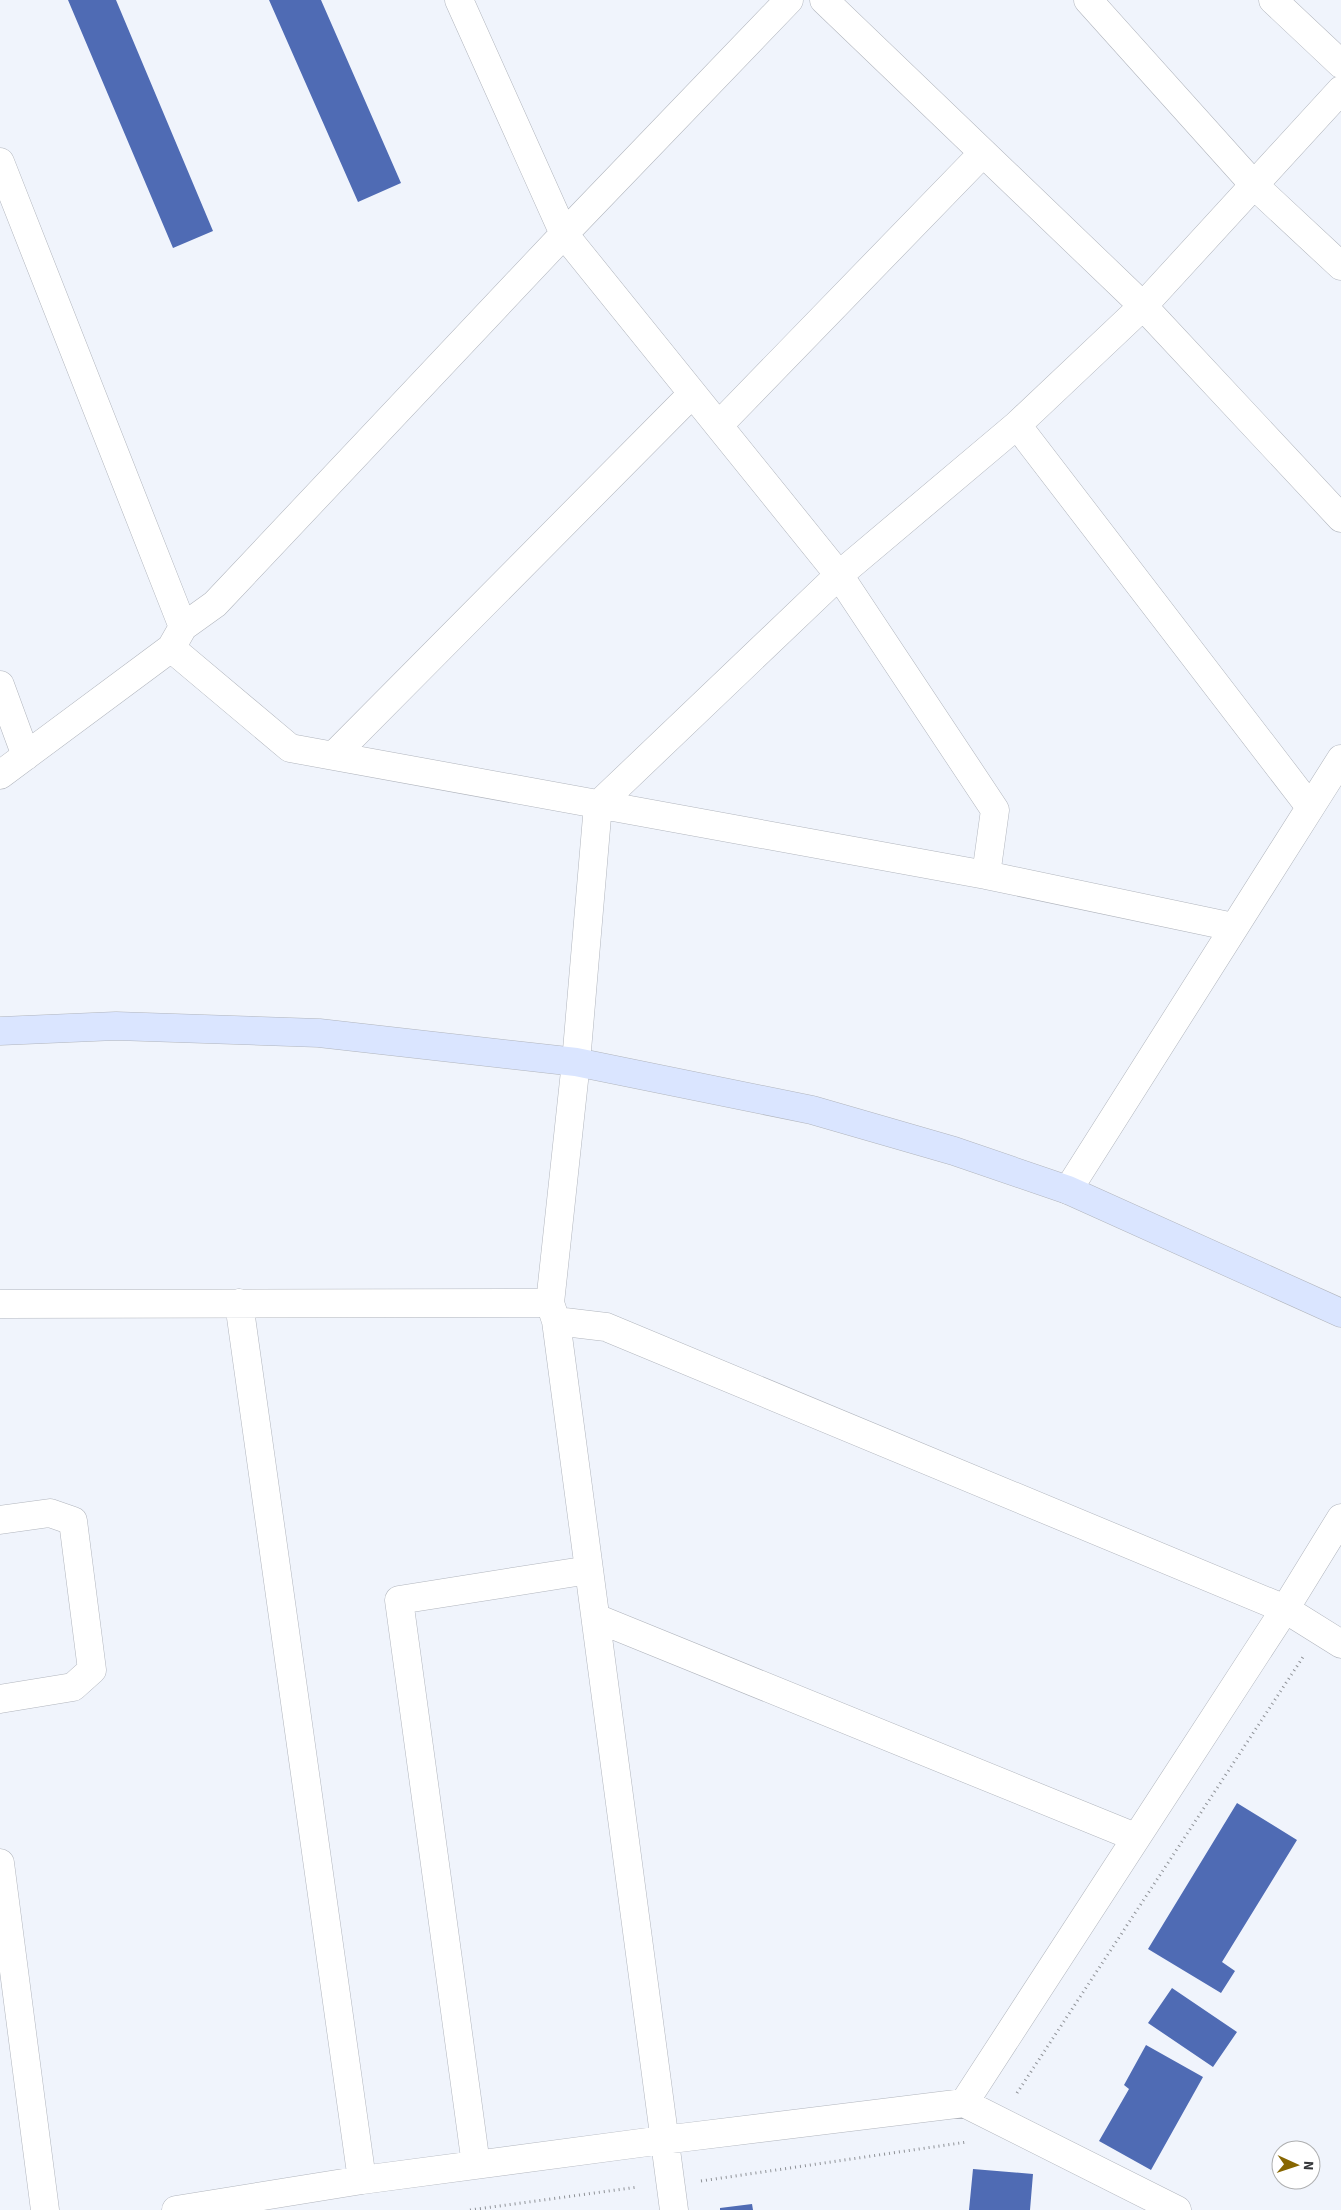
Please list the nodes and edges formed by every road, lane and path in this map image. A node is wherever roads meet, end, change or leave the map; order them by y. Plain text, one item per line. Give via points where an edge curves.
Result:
1 (459, 0) edge
2 (789, 0) edge
3 (824, 0) edge
4 (1088, 0) edge
5 (1273, 0) edge
6 (1341, 64) edge
7 (1341, 90) edge
8 (983, 153) junction
9 (0, 162) edge
10 (1255, 186) junction
11 (564, 234) junction
12 (1341, 266) edge
13 (1143, 306) junction
14 (692, 394) junction
15 (719, 425) junction
16 (1016, 425) junction
17 (1341, 518) edge
18 (839, 575) junction
19 (177, 637) junction
20 (0, 684) edge
21 (334, 755) junction
22 (26, 756) junction
23 (1341, 759) edge
24 (0, 775) edge
25 (598, 805) junction
26 (1310, 807) junction
27 (986, 875) junction
28 (1234, 927) junction
29 (0, 1031) edge
30 (576, 1062) junction
31 (1068, 1190) junction
32 (239, 1303) junction
33 (0, 1304) edge
34 (553, 1312) junction
35 (1341, 1313) edge
36 (1341, 1518) edge
37 (0, 1520) edge
38 (590, 1570) junction
39 (1284, 1609) junction
40 (596, 1618) junction
41 (1331, 1638) edge
42 (0, 1699) edge
43 (1135, 1837) junction
44 (0, 1863) edge
45 (964, 2104) junction
46 (996, 2120) junction
47 (663, 2140) junction
48 (476, 2165) junction
49 (362, 2180) junction
50 (672, 2198) edge
51 (45, 2210) edge
52 (176, 2210) edge
53 (470, 2210) edge
54 (1177, 2210) edge

1 - 11 street
2 - 11 street
3 - 8 street
4 - 10 street
5 - 6 street
7 - 10 street
8 - 13 street
8 - 15 street
9 - 19 street
10 - 12 street
10 - 13 street
11 - 14 street
11 - 19 street via 214,604
13 - 16 street
13 - 17 street
14 - 15 street
14 - 21 street
15 - 18 street
16 - 18 street
16 - 26 street
18 - 25 street
18 - 27 street via 995,810
19 - 21 street via 290,748
19 - 22 street
20 - 22 street
21 - 25 street
22 - 24 street
23 - 26 street
25 - 27 street
25 - 30 street
26 - 28 street
27 - 28 street
28 - 31 street
29 - 30 street via 116,1026 319,1033
30 - 31 street via 812,1110 954,1151
30 - 34 street
31 - 35 street
32 - 33 street
32 - 34 street
32 - 49 street
34 - 38 street
34 - 39 street via 606,1327
36 - 39 street
37 - 42 street via 50,1513 73,1521 92,1670 73,1687
38 - 40 street
38 - 48 street via 399,1600
39 - 41 street
39 - 43 street
40 - 43 street
40 - 47 street
41 - 46 path via 1293,1672
43 - 45 street
44 - 51 street
45 - 46 street
45 - 47 street
46 - 50 path via 974,2141
46 - 54 street
47 - 48 street
47 - 50 street
48 - 49 street
49 - 52 street
50 - 53 path via 626,2187

